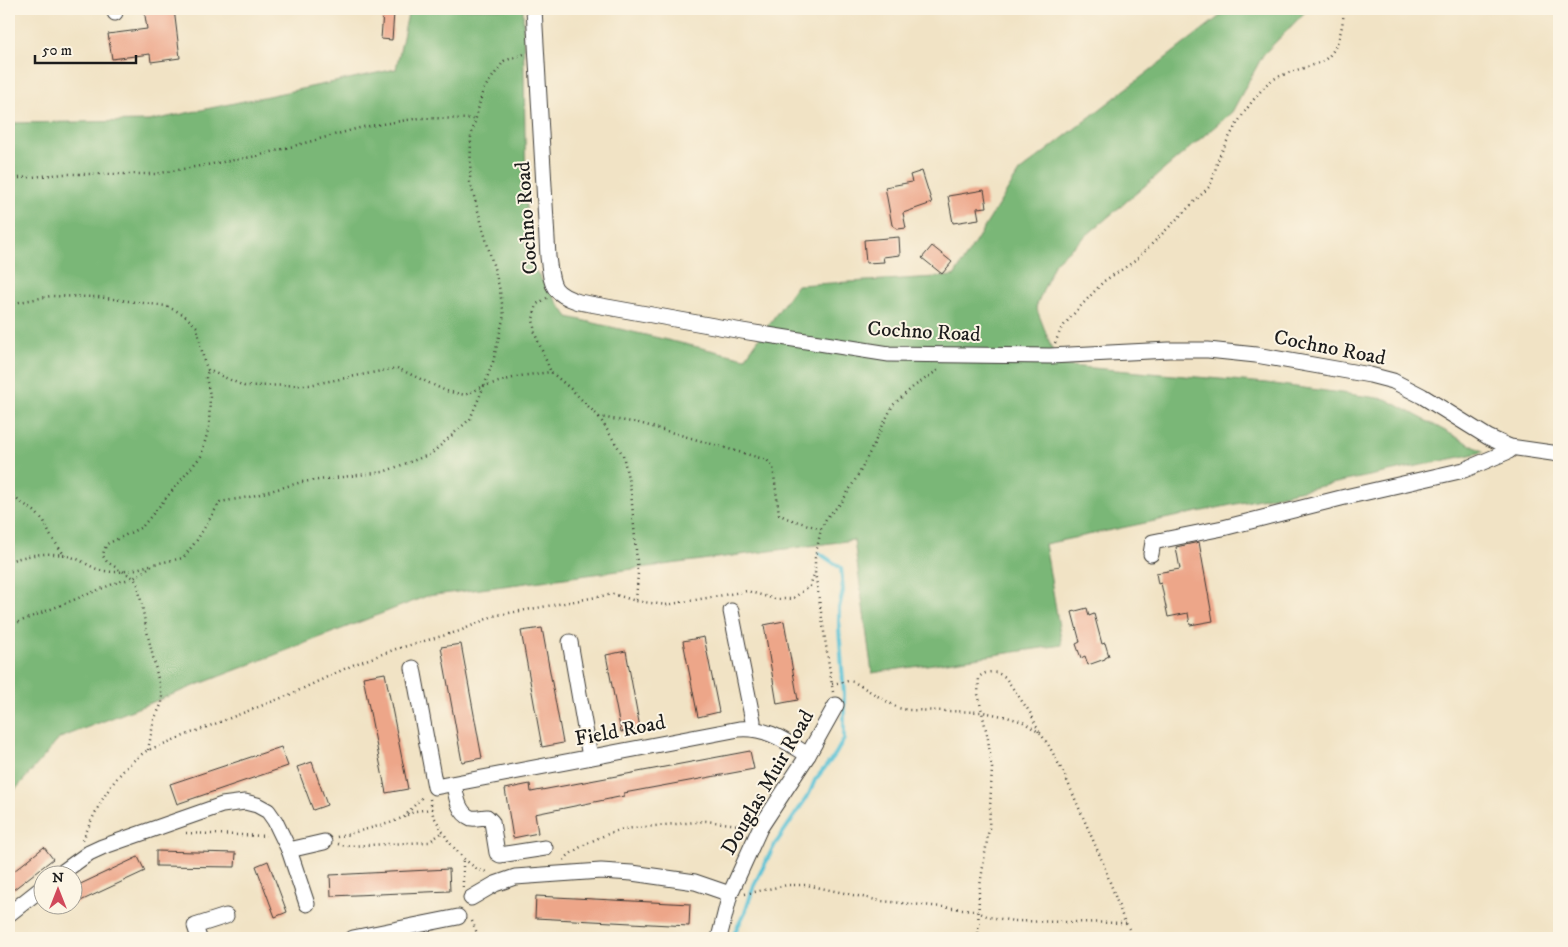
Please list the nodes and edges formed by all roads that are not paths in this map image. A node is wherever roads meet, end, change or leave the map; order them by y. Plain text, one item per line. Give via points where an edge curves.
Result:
1 (534, 9) edge
2 (1510, 447) junction
3 (1559, 454) edge
4 (1151, 554) dead end
5 (731, 611) dead end
6 (570, 642) dead end
7 (413, 668) dead end
8 (836, 706) road end
9 (752, 728) junction
10 (808, 754) junction
11 (590, 758) junction
12 (454, 784) junction
13 (324, 842) road end
14 (286, 843) junction
15 (545, 848) dead end
16 (74, 864) edge
17 (737, 894) junction
18 (32, 896) edge
19 (472, 898) dead end
20 (307, 904) dead end
21 (9, 914) edge
22 (226, 916) dead end
23 (458, 916) dead end
24 (199, 938) edge
25 (353, 938) edge
26 (719, 938) edge

1 - 2 street, Cochno Road via 548,257 554,288 565,298 889,354 1050,356 1208,350 1256,355 1370,375 1401,385
2 - 3 street, Cochno Road
2 - 4 street via 1464,470 1153,542
5 - 9 street
6 - 11 street
7 - 12 street, Field Road via 435,787
8 - 10 street, Douglas Muir Road
9 - 10 street, Field Road via 774,735
9 - 11 street, Field Road
10 - 17 street, Douglas Muir Road via 760,828
11 - 12 street, Field Road
12 - 15 street via 458,804 465,814 472,818 487,817 492,822 497,853
13 - 14 street
14 - 16 street via 268,811 245,802 233,803 102,847
14 - 20 street
17 - 19 street via 655,875 600,871 515,878 495,884
17 - 26 street, Douglas Muir Road
18 - 21 street
22 - 24 street via 195,926
23 - 25 street

